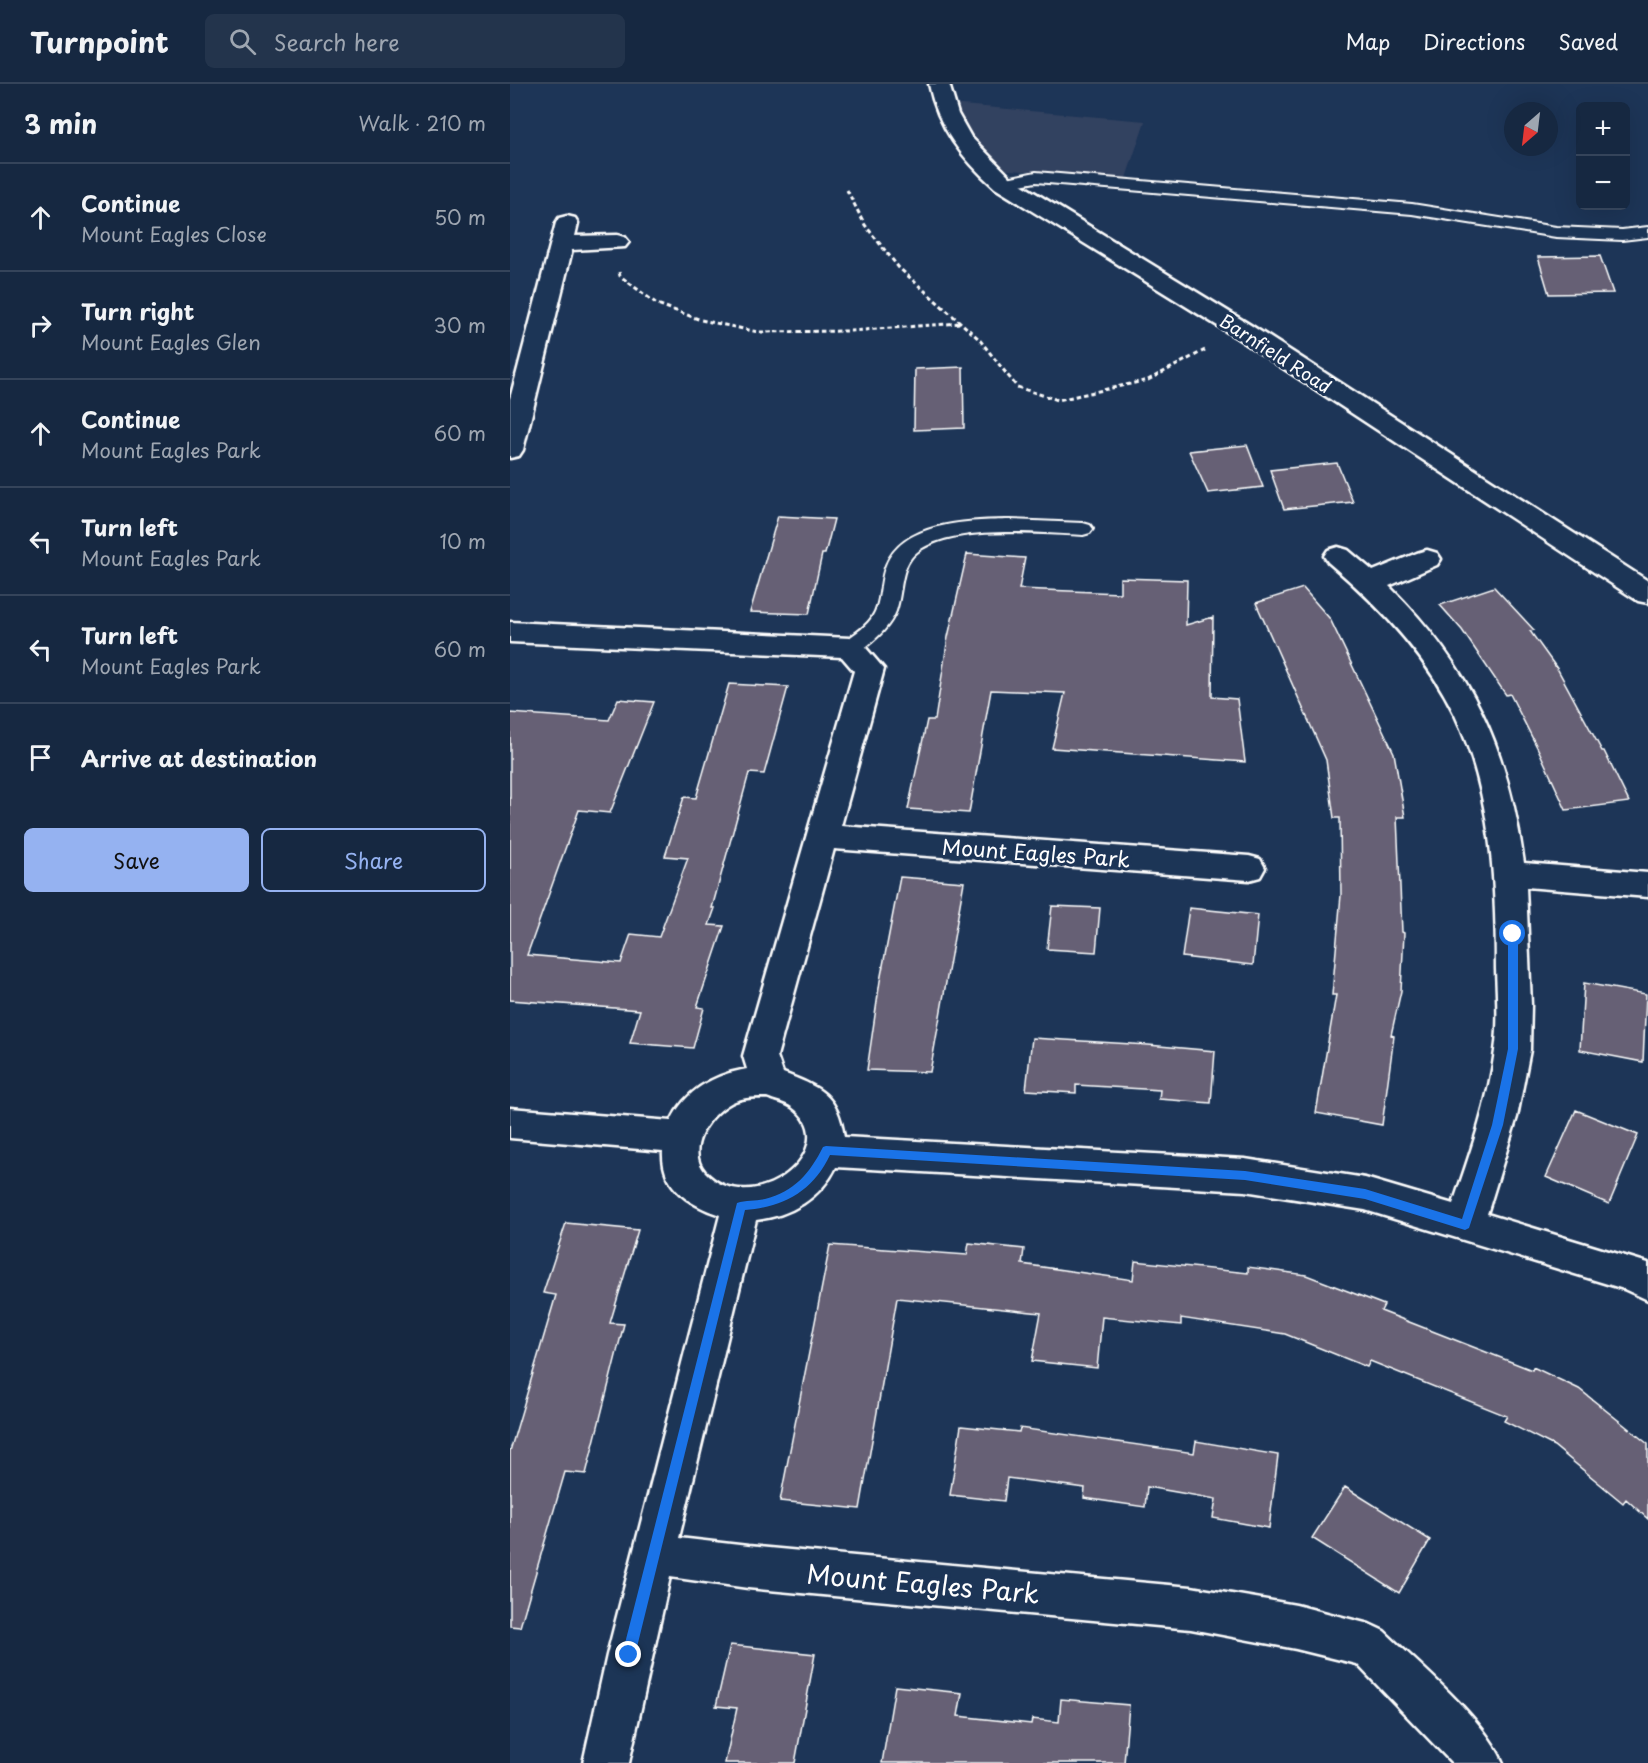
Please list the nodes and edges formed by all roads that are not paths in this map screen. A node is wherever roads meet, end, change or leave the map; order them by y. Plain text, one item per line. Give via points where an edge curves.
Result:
1 (939, 84) edge
2 (1003, 183) junction
3 (1648, 232) edge
4 (617, 242) road end
5 (511, 446) edge
6 (1083, 529) dead end
7 (1338, 556) dead end
8 (1427, 560) dead end
9 (1371, 583) junction
10 (1648, 594) edge
11 (510, 632) edge
12 (850, 648) junction
13 (823, 836) junction
14 (1249, 868) dead end
15 (1510, 874) junction
16 (1648, 885) edge
17 (768, 1082) junction
18 (510, 1123) edge
19 (681, 1137) junction
20 (826, 1150) junction
21 (741, 1206) junction
22 (1465, 1225) junction
23 (1648, 1283) edge
24 (655, 1555) junction
25 (606, 1763) edge
26 (1480, 1763) edge

1 - 2 street, Barnfield Road via 953,128 974,157
2 - 3 lane via 1036,177 1412,209 1556,232
2 - 10 street, Barnfield Road via 1243,331
4 - 5 street via 564,233
6 - 12 lane via 992,527 945,531 918,540 897,562 883,619
7 - 9 street
8 - 9 street
9 - 15 street via 1411,626 1470,716 1495,786
11 - 12 street
12 - 13 street via 869,669
13 - 14 street, Mount Eagles Park
13 - 17 street via 760,1056
15 - 16 street
15 - 22 street via 1513,1049 1498,1125
17 - 19 street via 745,1083 704,1102
17 - 20 street via 790,1087 808,1097 821,1112 827,1131
18 - 19 street
19 - 21 street via 680,1156 686,1175 699,1190 718,1201
20 - 21 street via 804,1185 786,1197
20 - 22 street via 1245,1176 1365,1194
21 - 24 street
22 - 23 street via 1635,1275
24 - 25 street
24 - 26 street, Mount Eagles Park via 1191,1608 1296,1627 1369,1646 1458,1735

